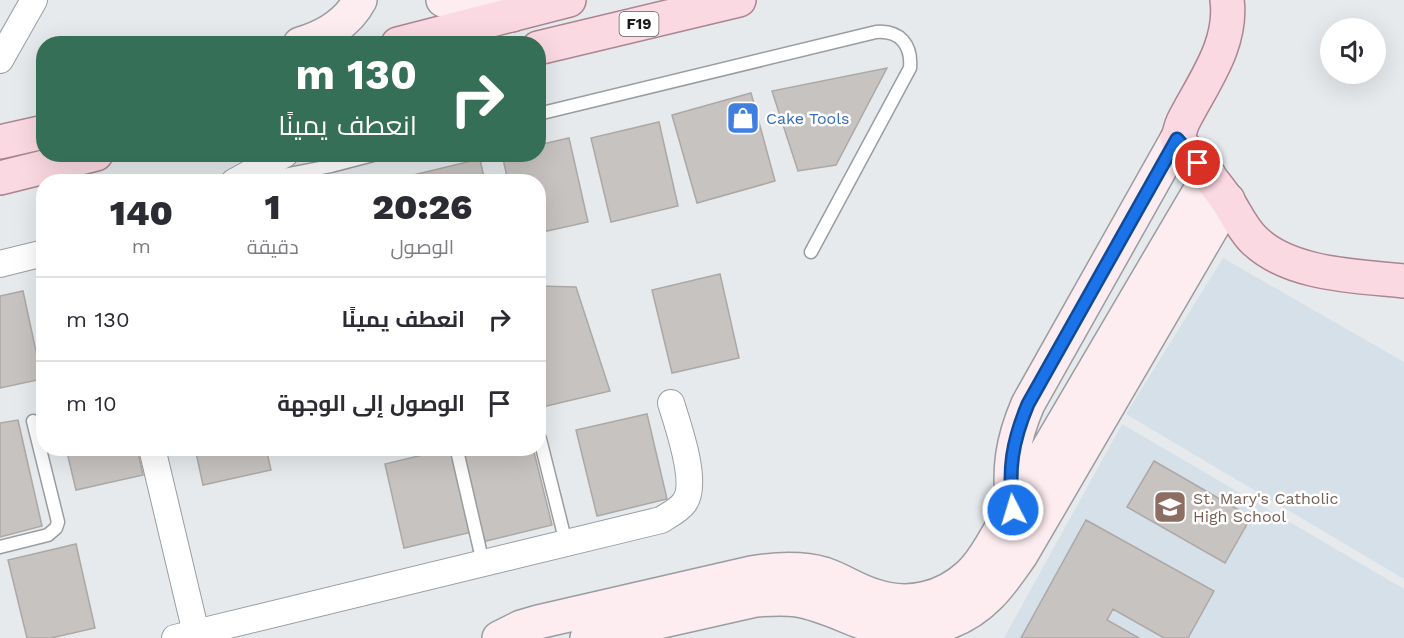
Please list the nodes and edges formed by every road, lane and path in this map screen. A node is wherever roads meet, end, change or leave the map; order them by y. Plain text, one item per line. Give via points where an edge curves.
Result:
1 (34, 0) edge
2 (360, 0) edge
3 (443, 0) edge
4 (569, 0) edge
5 (740, 0) edge
6 (1227, 0) edge
7 (1244, 0) edge
8 (512, 15) junction
9 (321, 36) edge
10 (429, 36) edge
11 (546, 46) edge
12 (0, 60) edge
13 (546, 112) edge
14 (36, 134) edge
15 (1178, 137) junction
16 (0, 142) edge
17 (64, 162) edge
18 (270, 162) edge
19 (346, 162) edge
20 (249, 174) edge
21 (289, 174) edge
22 (0, 178) edge
23 (1218, 188) junction
24 (811, 252) dead end
25 (36, 255) edge
26 (0, 264) edge
27 (1404, 281) edge
28 (671, 403) dead end
29 (33, 421) dead end
30 (36, 433) edge
31 (42, 456) edge
32 (153, 456) edge
33 (458, 456) edge
34 (544, 456) edge
35 (1013, 510) junction
36 (566, 543) junction
37 (0, 547) edge
38 (483, 563) junction
39 (185, 635) edge
40 (499, 638) edge
41 (587, 638) edge

1 - 12 street
2 - 9 street via 347,18
3 - 8 street via 469,9
4 - 8 main road
5 - 11 main road, F19
6 - 15 main road via 1223,41
7 - 15 main road via 1244,28 1234,52 1189,128
8 - 10 main road
13 - 24 lane via 876,32 893,33 910,51 910,68
14 - 16 main road
15 - 23 main road
15 - 35 street via 1024,413 1011,463
17 - 22 main road
18 - 20 street
19 - 21 lane
23 - 27 main road via 1253,239 1285,261 1341,274
23 - 35 street
23 - 41 street via 1021,555 989,596 972,610 924,630 903,630 869,625 797,600 756,600
25 - 26 street
28 - 36 street via 688,466 690,488 685,503 661,520
29 - 30 lane
31 - 37 lane via 57,517 56,528 48,535
32 - 39 street
33 - 38 lane
34 - 36 lane
35 - 40 street via 970,574 942,594 925,599 890,600 823,574 768,570 538,622
36 - 38 street
38 - 39 street

